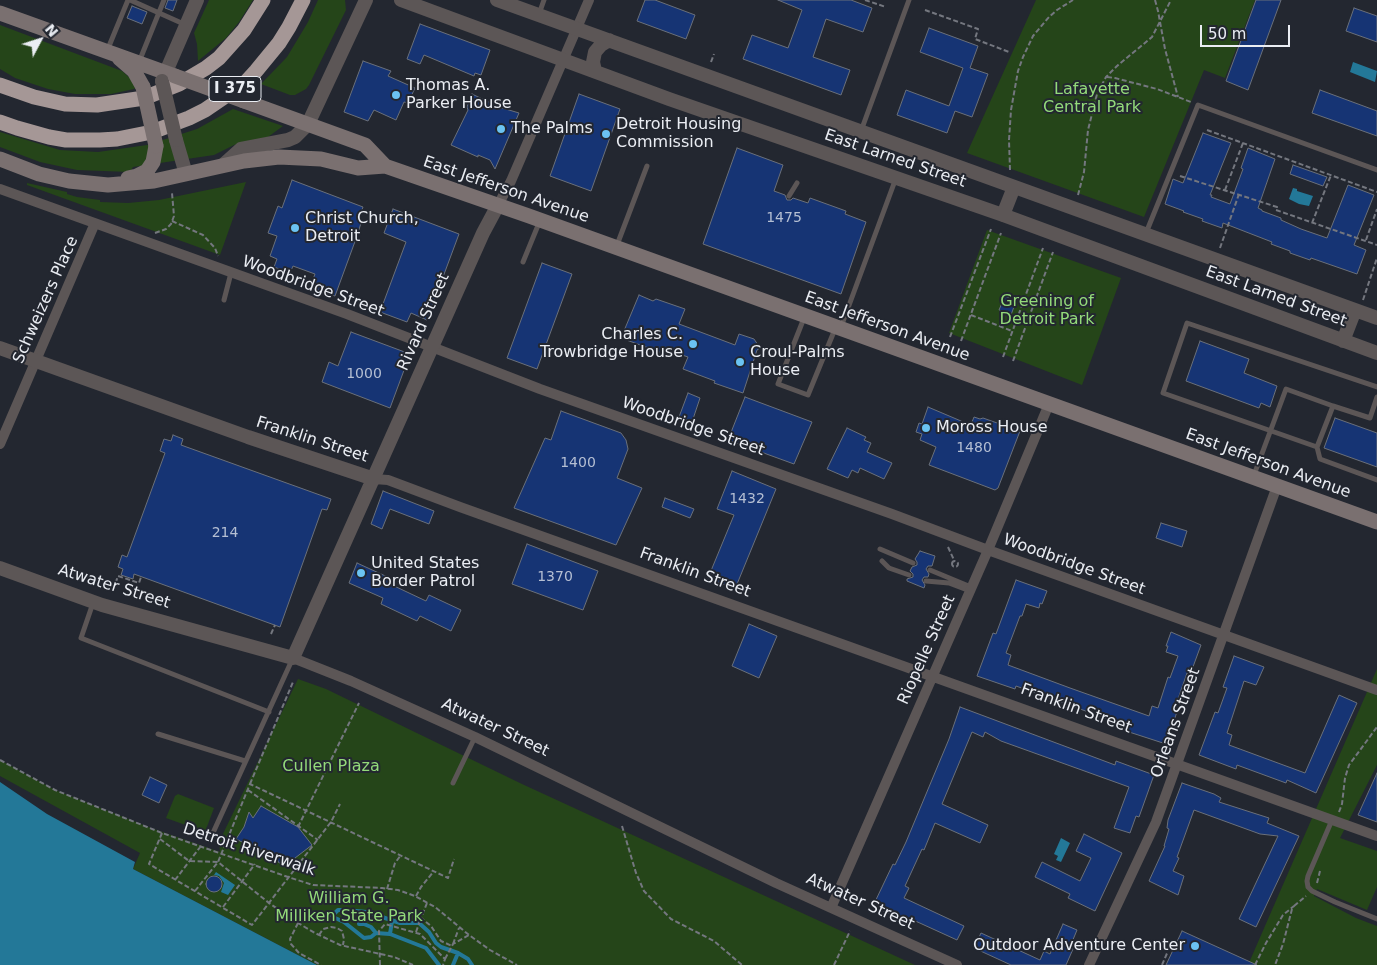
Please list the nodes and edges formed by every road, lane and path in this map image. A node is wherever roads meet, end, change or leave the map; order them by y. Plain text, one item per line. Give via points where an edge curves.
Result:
1 (129, 0) edge
2 (164, 0) edge
3 (197, 0) edge
4 (263, 0) edge
5 (303, 0) edge
6 (366, 0) edge
7 (404, 0) edge
8 (496, 0) edge
9 (544, 0) edge
10 (589, 0) edge
11 (865, 0) edge
12 (909, 0) edge
13 (1073, 0) edge
14 (1155, 0) edge
15 (1171, 0) edge
16 (886, 7) dead end
17 (926, 10) dead end
18 (0, 13) edge
19 (159, 13) junction
20 (538, 15) junction
21 (1159, 22) junction
22 (186, 25) junction
23 (577, 29) junction
24 (609, 40) junction
25 (108, 52) junction
26 (1009, 52) dead end
27 (714, 54) dead end
28 (563, 60) junction
29 (139, 62) junction
30 (711, 62) dead end
31 (594, 72) junction
32 (168, 76) junction
33 (1106, 77) junction
34 (0, 85) edge
35 (1178, 97) junction
36 (1198, 105) junction
37 (0, 122) edge
38 (308, 124) junction
39 (1207, 130) dead end
40 (861, 131) junction
41 (1243, 144) junction
42 (0, 159) edge
43 (222, 166) junction
44 (385, 166) junction
45 (647, 166) dead end
46 (1010, 170) dead end
47 (1377, 170) edge
48 (1171, 173) junction
49 (186, 174) junction
50 (1331, 175) junction
51 (896, 178) junction
52 (95, 184) junction
53 (797, 184) dead end
54 (1014, 187) junction
55 (0, 189) edge
56 (1225, 190) junction
57 (1377, 192) edge
58 (172, 193) dead end
59 (1240, 194) junction
60 (1078, 195) dead end
61 (789, 196) dead end
62 (498, 205) junction
63 (1377, 209) edge
64 (1003, 215) junction
65 (540, 220) junction
66 (172, 221) junction
67 (96, 223) junction
68 (1312, 223) junction
69 (991, 229) dead end
70 (1002, 233) dead end
71 (151, 234) dead end
72 (1145, 235) junction
73 (1366, 241) junction
74 (1377, 245) edge
75 (616, 248) junction
76 (1043, 248) dead end
77 (1053, 252) dead end
78 (1377, 258) edge
79 (218, 259) dead end
80 (1216, 260) junction
81 (523, 262) dead end
82 (231, 272) junction
83 (224, 300) dead end
84 (1357, 311) junction
85 (971, 315) junction
86 (805, 316) junction
87 (1377, 318) edge
88 (838, 328) junction
89 (1012, 331) junction
90 (950, 337) dead end
91 (1344, 341) junction
92 (961, 342) dead end
93 (431, 347) junction
94 (0, 348) edge
95 (1377, 353) edge
96 (1003, 357) dead end
97 (35, 360) junction
98 (1013, 361) dead end
99 (1377, 387) edge
100 (1377, 397) edge
101 (1049, 404) junction
102 (1332, 406) junction
103 (1271, 430) junction
104 (0, 444) edge
105 (1317, 447) junction
106 (1253, 477) junction
107 (374, 479) junction
108 (1377, 480) edge
109 (1277, 486) junction
110 (1377, 522) edge
111 (948, 546) dead end
112 (880, 550) dead end
113 (988, 550) junction
114 (882, 561) dead end
115 (954, 561) dead end
116 (913, 563) dead end
117 (0, 568) edge
118 (930, 570) dead end
119 (909, 575) dead end
120 (141, 577) dead end
121 (926, 581) dead end
122 (971, 589) junction
123 (113, 590) dead end
124 (93, 602) junction
125 (275, 625) dead end
126 (271, 634) dead end
127 (1223, 635) junction
128 (293, 658) junction
129 (932, 676) junction
130 (294, 680) dead end
131 (1377, 690) edge
132 (359, 703) dead end
133 (269, 712) junction
134 (158, 734) dead end
135 (475, 737) junction
136 (0, 760) edge
137 (245, 761) junction
138 (1177, 764) junction
139 (453, 783) dead end
140 (250, 784) junction
141 (248, 790) junction
142 (340, 804) dead end
143 (307, 810) junction
144 (1332, 820) junction
145 (331, 822) junction
146 (299, 826) junction
147 (622, 826) dead end
148 (162, 833) junction
149 (212, 835) dead end
150 (1377, 836) edge
151 (160, 840) junction
152 (318, 840) junction
153 (201, 846) junction
154 (221, 852) junction
155 (401, 855) junction
156 (454, 859) dead end
157 (189, 862) junction
158 (218, 862) junction
159 (255, 864) junction
160 (434, 871) junction
161 (288, 877) junction
162 (175, 880) junction
163 (242, 882) junction
164 (387, 889) junction
165 (195, 892) junction
166 (416, 896) junction
167 (427, 902) junction
168 (269, 903) junction
169 (223, 908) junction
170 (831, 908) junction
171 (421, 918) junction
172 (1377, 920) edge
173 (298, 923) junction
174 (459, 927) junction
175 (850, 931) dead end
176 (415, 932) junction
177 (319, 935) junction
178 (469, 935) junction
179 (343, 945) junction
180 (452, 945) junction
181 (1168, 951) dead end
182 (379, 954) junction
183 (445, 959) junction
184 (321, 965) edge
185 (380, 965) edge
186 (413, 965) edge
187 (443, 965) edge
188 (517, 965) edge
189 (742, 965) edge
190 (834, 965) edge
191 (957, 965) edge
192 (1089, 965) edge
193 (1162, 965) edge
194 (1255, 965) edge
195 (1275, 965) edge

1 - 19 lane
1 - 25 lane
2 - 19 lane
3 - 22 street
4 - 34 highway, I 375 via 244,30 219,58 179,84 144,98 113,104 81,105 50,101
5 - 37 highway, I 375 via 279,43 246,82 189,118 152,132 100,140 49,137
6 - 38 street
7 - 28 street, East Larned Street
8 - 20 street, East Larned Street
9 - 20 lane
10 - 23 street, Rivard Street
11 - 16 path
12 - 40 lane
13 - 46 path via 1044,23 1023,57 1011,110
14 - 21 path
15 - 21 path
17 - 26 path via 978,29 975,39
18 - 25 main road, East Jefferson Avenue
19 - 22 lane
19 - 29 lane
20 - 23 street, East Larned Street
21 - 33 path via 1152,37
21 - 35 path
22 - 32 street
23 - 24 street, East Larned Street
23 - 28 street, Rivard Street
24 - 31 street via 595,52
24 - 40 street, East Larned Street
25 - 29 main road, East Jefferson Avenue
25 - 52 main road, bridge via 134,71 143,87 156,146 151,165 142,174
27 - 30 path
28 - 31 street, East Larned Street
28 - 62 street, Rivard Street
29 - 32 main road, East Jefferson Avenue
31 - 51 street, East Larned Street
32 - 38 main road, East Jefferson Avenue, bridge
32 - 49 street, bridge via 176,140
33 - 35 path
33 - 60 path via 1092,106
35 - 36 path
36 - 47 lane
36 - 48 lane
38 - 43 street via 288,140 241,149
38 - 44 main road, East Jefferson Avenue via 365,145
39 - 41 path
40 - 54 street, East Larned Street
41 - 50 path
41 - 56 path
42 - 52 main road, East Jefferson Avenue via 39,174
43 - 44 main road, East Jefferson Avenue via 294,157 358,168
43 - 49 main road, East Jefferson Avenue
44 - 62 main road, East Jefferson Avenue
45 - 75 lane
48 - 56 path
48 - 72 lane
49 - 52 main road, East Jefferson Avenue via 154,181
50 - 57 path
50 - 68 path
51 - 64 street, East Larned Street
51 - 88 lane
53 - 61 lane
54 - 64 street
54 - 72 street, East Larned Street
55 - 67 street, Woodbridge Street
56 - 59 path
58 - 66 path
59 - 68 path
59 - 80 path
62 - 65 main road, East Jefferson Avenue
62 - 93 street, Rivard Street
63 - 73 path
64 - 91 street, East Larned Street
65 - 75 main road, East Jefferson Avenue
65 - 81 lane
66 - 71 path via 166,229
66 - 79 path via 203,235 215,248
67 - 82 street, Woodbridge Street
67 - 97 street, Schweizers Place
68 - 73 path
69 - 90 path
70 - 85 path
72 - 80 street, East Larned Street
73 - 74 path
75 - 86 main road, East Jefferson Avenue
76 - 89 path
77 - 98 path
78 - 84 path
80 - 84 street, East Larned Street
82 - 83 lane
82 - 93 street, Woodbridge Street
84 - 87 street, East Larned Street
84 - 91 street
85 - 89 path
85 - 92 path
86 - 88 main road, East Jefferson Avenue
86 - 88 lane via 778,384 808,395
88 - 101 main road, East Jefferson Avenue
89 - 96 path
91 - 95 street, East Larned Street
93 - 107 street, Rivard Street
93 - 113 street, Woodbridge Street
94 - 97 street, Franklin Street
97 - 104 street, Schweizers Place
97 - 107 street, Franklin Street
99 - 103 lane via 1187,324 1163,393
100 - 102 lane via 1370,418
101 - 106 main road, East Jefferson Avenue
101 - 113 street, Riopelle Street
102 - 103 lane via 1286,389
102 - 105 lane
103 - 105 lane
103 - 106 lane
105 - 108 lane via 1320,459
106 - 109 main road, East Jefferson Avenue
107 - 128 street, Rivard Street
107 - 129 street, Franklin Street via 388,480
109 - 110 main road, East Jefferson Avenue
109 - 127 street, Orleans Street
111 - 115 path
112 - 116 lane
113 - 122 street, Riopelle Street
113 - 127 street, Woodbridge Street
114 - 119 lane via 889,568
117 - 124 street, Atwater Street
118 - 122 lane
120 - 123 path via 139,583 118,576
121 - 122 lane
122 - 129 street, Riopelle Street
124 - 128 street, Atwater Street
124 - 133 lane via 81,638
125 - 126 path
127 - 131 street, Woodbridge Street
127 - 138 street, Orleans Street
128 - 133 lane
128 - 135 street, Atwater Street
129 - 138 street, Franklin Street
129 - 170 street, Riopelle Street
130 - 140 path
132 - 143 path
133 - 137 lane
134 - 137 lane
135 - 139 lane
135 - 170 street, Atwater Street
136 - 148 path, Detroit Riverwalk via 55,790
137 - 149 lane
138 - 144 street, Franklin Street
138 - 192 street, Orleans Street via 1156,822
140 - 141 path
140 - 143 path
141 - 146 path
141 - 154 path
142 - 145 path
143 - 145 path
143 - 146 path
144 - 150 street, Franklin Street
144 - 172 lane via 1308,876 1308,887
145 - 152 path
145 - 155 path
146 - 152 path
147 - 189 path via 644,891 671,919 714,941
148 - 151 path, Detroit Riverwalk
148 - 153 path, Detroit Riverwalk
151 - 157 path
151 - 162 path, Detroit Riverwalk via 149,864
152 - 161 path
153 - 154 path, Detroit Riverwalk
153 - 157 path
154 - 158 path
154 - 159 path, Detroit Riverwalk
155 - 160 path
155 - 164 path via 395,863
156 - 160 path via 448,878
157 - 158 path
157 - 162 path
158 - 163 path
158 - 165 path
159 - 161 path, Detroit Riverwalk
159 - 163 path
160 - 166 path
161 - 164 path, Detroit Riverwalk via 313,885
161 - 168 path
162 - 165 path, Detroit Riverwalk
163 - 168 path
163 - 169 path
164 - 166 path, Detroit Riverwalk
165 - 169 path, Detroit Riverwalk
166 - 167 path, Detroit Riverwalk
167 - 171 path
167 - 174 path, Detroit Riverwalk
168 - 169 path, Detroit Riverwalk via 252,925
168 - 173 path
170 - 191 street, Atwater Street
171 - 176 path
171 - 180 path via 441,941
173 - 177 path
173 - 184 path via 290,939 291,944 299,953
174 - 178 path, Detroit Riverwalk
174 - 180 path
175 - 190 path
176 - 182 path via 383,925
176 - 183 path
177 - 179 path
177 - 179 path via 323,929 337,928 342,931
178 - 180 path
178 - 188 path, Detroit Riverwalk
179 - 182 path
180 - 183 path
181 - 193 path
182 - 185 path
182 - 186 path
183 - 187 path
194 - 195 path via 1283,915 1294,906

